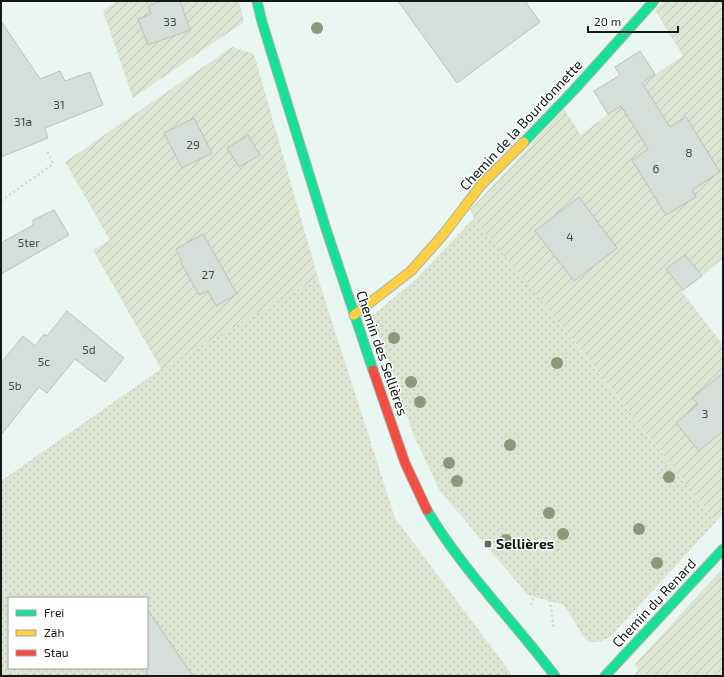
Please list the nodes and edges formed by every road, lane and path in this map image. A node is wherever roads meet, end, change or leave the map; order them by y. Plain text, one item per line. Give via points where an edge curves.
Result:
1 (257, 1) edge
2 (654, 1) edge
3 (47, 151) dead end
4 (1, 201) edge
5 (354, 314) junction
6 (723, 549) edge
7 (1, 590) edge
8 (8, 622) edge
9 (556, 676) edge
10 (605, 676) edge

1 - 5 street, Chemin des Sellières via 316,199
2 - 5 street, Chemin de la Bourdonnette via 574,90 481,185 443,235 411,271
3 - 4 path via 53,164
5 - 9 street, Chemin des Sellières via 400,450 417,491 466,568
6 - 10 street, Chemin du Renard
7 - 8 path

